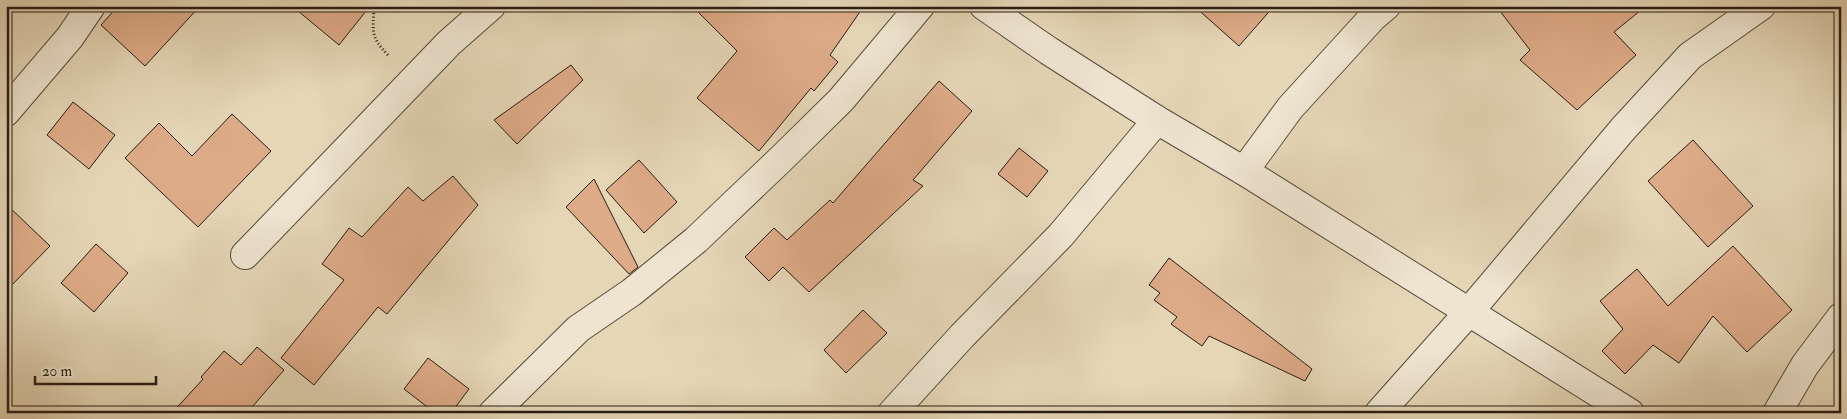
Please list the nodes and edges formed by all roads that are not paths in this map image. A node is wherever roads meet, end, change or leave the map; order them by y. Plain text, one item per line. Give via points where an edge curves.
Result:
1 (91, 6) edge
2 (491, 6) edge
3 (920, 6) edge
4 (984, 6) edge
5 (1386, 6) edge
6 (1761, 6) edge
7 (6, 112) edge
8 (1157, 120) junction
9 (1244, 171) junction
10 (245, 256) dead end
11 (1468, 313) junction
12 (1841, 317) edge
13 (493, 413) edge
14 (892, 413) edge
15 (1380, 413) edge
16 (1630, 413) edge
17 (1777, 413) edge

1 - 7 street via 70,37
2 - 10 street via 449,43
3 - 13 street via 841,100 696,240 632,292 578,329
4 - 8 street
5 - 9 street via 1290,108
6 - 11 street via 1690,56 1623,129
8 - 9 street
8 - 14 street via 1061,235
9 - 11 street
11 - 15 street
11 - 16 street
12 - 17 street via 1805,365

